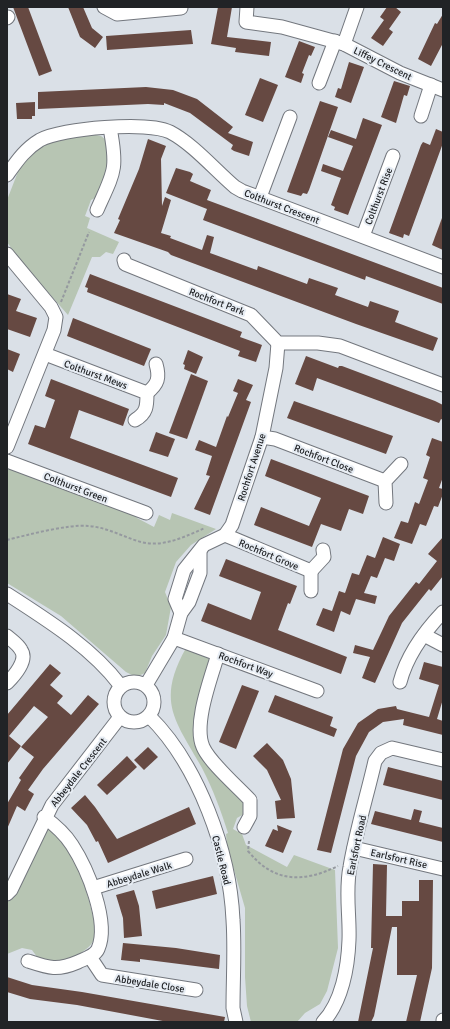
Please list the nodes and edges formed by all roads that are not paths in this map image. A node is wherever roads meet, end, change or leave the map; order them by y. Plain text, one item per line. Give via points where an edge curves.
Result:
1 (104, 7) edge
2 (247, 7) edge
3 (357, 7) edge
4 (181, 8) dead end
5 (339, 43) junction
6 (319, 83) dead end
7 (437, 87) edge
8 (421, 116) dead end
9 (290, 117) dead end
10 (110, 128) junction
11 (394, 156) dead end
12 (7, 175) edge
13 (260, 197) junction
14 (97, 210) dead end
15 (363, 236) junction
16 (7, 254) edge
17 (124, 260) dead end
18 (443, 267) edge
19 (278, 343) junction
20 (45, 354) junction
21 (156, 364) dead end
22 (443, 384) edge
23 (147, 393) junction
24 (135, 420) dead end
25 (262, 437) junction
26 (7, 447) edge
27 (7, 461) edge
28 (400, 464) dead end
29 (385, 481) junction
30 (386, 503) dead end
31 (146, 513) dead end
32 (225, 535) junction
33 (323, 550) dead end
34 (311, 571) junction
35 (311, 591) dead end
36 (7, 594) edge
37 (443, 612) edge
38 (424, 635) junction
39 (7, 636) edge
40 (174, 638) junction
41 (443, 645) edge
42 (218, 654) junction
43 (400, 682) dead end
44 (7, 684) edge
45 (146, 685) junction
46 (120, 686) junction
47 (317, 691) dead end
48 (149, 716) junction
49 (120, 717) junction
50 (443, 760) edge
51 (44, 817) junction
52 (244, 827) dead end
53 (354, 848) junction
54 (186, 859) dead end
55 (443, 868) edge
56 (93, 888) junction
57 (7, 894) edge
58 (90, 957) junction
59 (28, 961) dead end
60 (196, 990) dead end
61 (236, 1022) edge
62 (323, 1022) edge

1 - 4 street via 117,14
2 - 5 street, Liffey Crescent via 246,22 282,27
3 - 5 street
5 - 6 street
5 - 7 street, Liffey Crescent via 400,73
7 - 8 street, Liffey Crescent
9 - 13 street
10 - 12 street, Colthurst Crescent via 57,133 41,139 26,149
10 - 13 street, Colthurst Crescent via 152,128 168,131 181,138 235,187
10 - 14 street via 116,161
11 - 15 street, Colthurst Rise
13 - 15 street, Colthurst Crescent
15 - 18 street, Colthurst Crescent
16 - 20 street via 51,307 56,317
17 - 19 street, Rochfort Park via 125,264 251,315
19 - 22 street via 318,342 340,346
19 - 25 street, Rochfort Avenue via 276,368
20 - 23 street, Colthurst Mews
20 - 26 street
21 - 23 street via 160,375
23 - 24 street via 147,409 143,416
25 - 29 street, Rochfort Close via 275,439
25 - 32 street, Rochfort Avenue via 232,525
27 - 31 street, Colthurst Green
28 - 29 street
29 - 30 street
32 - 34 street, Rochfort Grove
32 - 40 street via 204,546 200,551 200,573 189,602 181,613
33 - 34 street, Rochfort Grove via 324,557
34 - 35 street
36 - 46 street via 54,624 88,652
37 - 38 street
38 - 41 street
38 - 43 street via 404,664
39 - 44 street via 22,651 23,659
40 - 42 street, Rochfort Way
40 - 45 street
42 - 47 street, Rochfort Way
42 - 52 street via 200,719 200,733 203,747 209,756 250,800 250,816
45 - 46 street via 135,681
45 - 48 street via 155,700
46 - 49 street via 114,705
48 - 49 street via 137,722
48 - 61 street, Castle Road via 162,729 192,777 206,808 222,856 233,919 233,1008
49 - 51 street, Abbeydale Crescent
50 - 53 street, Earlsfort Road via 392,748 381,753 375,761
51 - 56 street via 63,833 72,845
51 - 57 street, Abbeydale Crescent
53 - 55 street, Earlsfort Rise
53 - 62 street, Earlsfort Road via 348,888 349,940 342,987 330,1015
54 - 56 street, Abbeydale Walk
56 - 58 street via 101,932 98,950
58 - 59 street via 59,969
58 - 60 street, Abbeydale Close via 102,975

